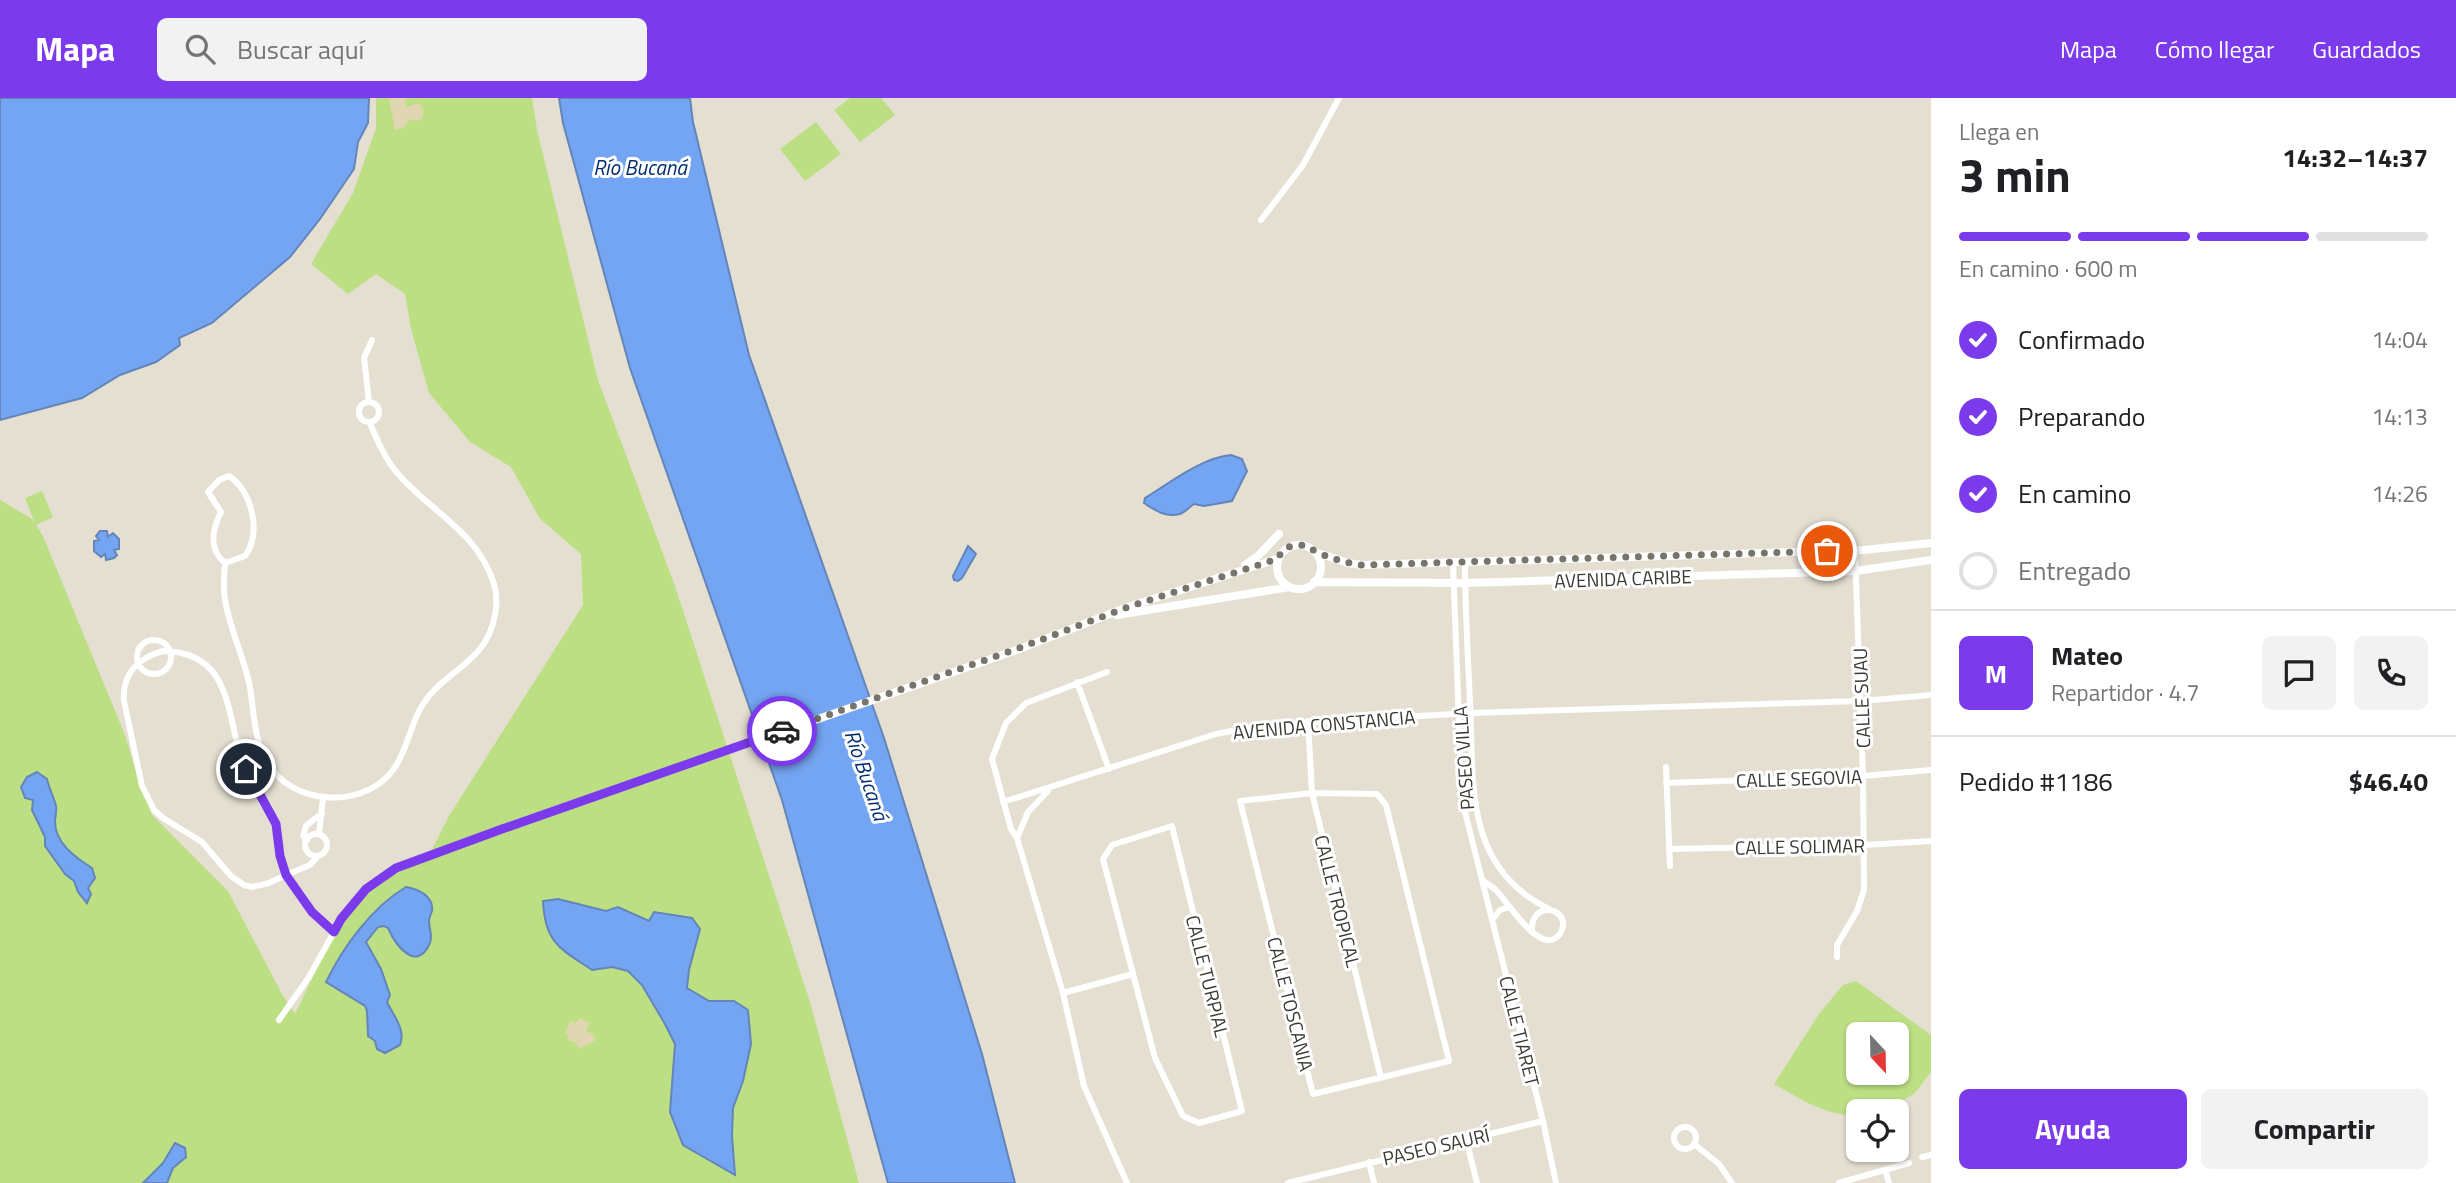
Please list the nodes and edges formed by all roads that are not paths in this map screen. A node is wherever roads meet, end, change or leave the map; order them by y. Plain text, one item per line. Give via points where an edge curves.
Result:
1 (1339, 98) edge
2 (1261, 220) dead end
3 (372, 340) dead end
4 (369, 402) junction
5 (370, 423) junction
6 (1279, 534) dead end
7 (1931, 543) edge
8 (1855, 551) junction
9 (1315, 552) junction
10 (1277, 559) junction
11 (1931, 560) edge
12 (1465, 562) junction
13 (225, 563) junction
14 (1453, 563) junction
15 (1238, 570) junction
16 (1856, 571) junction
17 (1314, 582) junction
18 (1453, 583) junction
19 (1465, 583) junction
20 (1290, 587) junction
21 (1104, 617) junction
22 (170, 651) junction
23 (139, 662) junction
24 (1107, 672) dead end
25 (1077, 682) junction
26 (1931, 695) edge
27 (1861, 701) junction
28 (1471, 713) junction
29 (1459, 714) junction
30 (1308, 721) junction
31 (1666, 767) dead end
32 (1109, 769) junction
33 (1931, 770) edge
34 (1863, 776) junction
35 (1666, 783) junction
36 (1049, 789) junction
37 (1312, 793) junction
38 (323, 798) junction
39 (1003, 803) junction
40 (322, 813) junction
41 (318, 834) junction
42 (1017, 838) junction
43 (307, 840) junction
44 (1931, 841) edge
45 (1864, 845) junction
46 (1669, 849) junction
47 (318, 856) junction
48 (1670, 866) dead end
49 (286, 875) junction
50 (1482, 880) junction
51 (1510, 907) junction
52 (1551, 910) junction
53 (1492, 920) junction
54 (1532, 930) junction
55 (334, 932) junction
56 (1837, 957) dead end
57 (1133, 974) junction
58 (1063, 993) junction
59 (279, 1020) dead end
60 (1381, 1078) junction
61 (1543, 1121) junction
62 (1466, 1139) junction
63 (1694, 1144) dead end
64 (1931, 1155) edge
65 (1922, 1157) dead end
66 (1369, 1162) junction
67 (1909, 1163) dead end
68 (1885, 1170) junction
69 (1127, 1183) edge
70 (1288, 1183) edge
71 (1374, 1183) edge
72 (1477, 1183) edge
73 (1556, 1183) edge
74 (1732, 1183) edge
75 (1839, 1183) edge
76 (1889, 1183) edge

1 - 2 street via 1303,165
3 - 4 street via 364,358
4 - 5 street via 379,414
4 - 5 street via 359,413
5 - 38 street via 398,473 474,545 494,584 496,609 477,655 425,701 390,774 362,793
6 - 15 street
7 - 8 street, AVENIDA CARIBE
8 - 12 street, AVENIDA CARIBE
8 - 16 street, CALLE SUAU
9 - 10 street via 1292,545
9 - 14 street, AVENIDA CARIBE via 1362,565
9 - 17 street via 1321,564
10 - 15 street
10 - 20 street via 1277,573
11 - 16 street, AVENIDA CARIBE
12 - 14 street, AVENIDA CARIBE
12 - 19 street, PASEO VILLA
13 - 13 street via 240,559 249,550 253,525 249,502 229,476 208,492 221,512 213,537 216,555
13 - 38 street via 225,598 249,684 259,745 280,778
14 - 18 street, PASEO VILLA
15 - 21 street
16 - 19 street, AVENIDA CARIBE
16 - 27 street, CALLE SUAU
17 - 18 street, AVENIDA CARIBE
17 - 20 street via 1303,589
18 - 19 street, AVENIDA CARIBE
18 - 29 street, PASEO VILLA
19 - 28 street, PASEO VILLA
20 - 21 street
21 - 55 street via 396,868 366,889
22 - 23 street
22 - 23 street via 161,641 151,640 139,651
22 - 23 street via 170,664 157,673 146,671
22 - 49 street via 203,662 222,687 246,769 276,824
23 - 49 street via 126,680 124,698 142,786 151,805 202,842 244,885 252,887
24 - 25 street
25 - 32 street
25 - 39 street via 1026,703 1006,723 992,759
26 - 27 street, AVENIDA CONSTANCIA
27 - 28 street, AVENIDA CONSTANCIA
27 - 34 street, CALLE SUAU
28 - 29 street, AVENIDA CONSTANCIA
28 - 52 street, PASEO VILLA via 1474,799 1486,845 1512,884
29 - 30 street, AVENIDA CONSTANCIA
29 - 50 street, PASEO VILLA via 1465,813
30 - 32 street, AVENIDA CONSTANCIA via 1216,734
30 - 37 street, CALLE TROPICAL
31 - 35 street
32 - 36 street, AVENIDA CONSTANCIA
33 - 34 street, CALLE SEGOVIA
34 - 35 street, CALLE SEGOVIA
34 - 45 street, CALLE SUAU
35 - 46 street
36 - 39 street, AVENIDA CONSTANCIA
36 - 42 street via 1028,812
37 - 60 street, CALLE TROPICAL
37 - 60 street, CALLE TOSCANIA via 1377,794 1386,805 1449,1061
37 - 60 street, CALLE TOSCANIA via 1240,802 1313,1094
38 - 40 street
39 - 42 street
40 - 41 street
40 - 43 street via 304,829
41 - 43 street
41 - 47 street via 328,845
42 - 58 street
43 - 47 street via 309,853
44 - 45 street, CALLE SOLIMAR
45 - 46 street, CALLE SOLIMAR
45 - 56 street, CALLE SUAU via 1864,890 1837,945
46 - 48 street
47 - 49 street via 310,865
49 - 55 street via 312,912
50 - 51 street
50 - 53 street, CALLE TIARET
51 - 53 street
51 - 54 street
52 - 54 street via 1536,915
52 - 54 street via 1562,920 1559,936 1544,941
53 - 61 street, CALLE TIARET
55 - 59 street
57 - 57 street, CALLE TURPIAL via 1103,859 1112,845 1172,826 1242,1111 1199,1123 1182,1116 1155,1058
57 - 58 street
58 - 69 street via 1084,1086
61 - 62 street, PASEO SAURÍ
61 - 73 street, CALLE TIARET
62 - 66 street, PASEO SAURÍ
62 - 72 street
63 - 74 street via 1719,1164
64 - 65 street
66 - 70 street, PASEO SAURÍ
66 - 71 street
67 - 68 street
68 - 75 street
68 - 76 street

